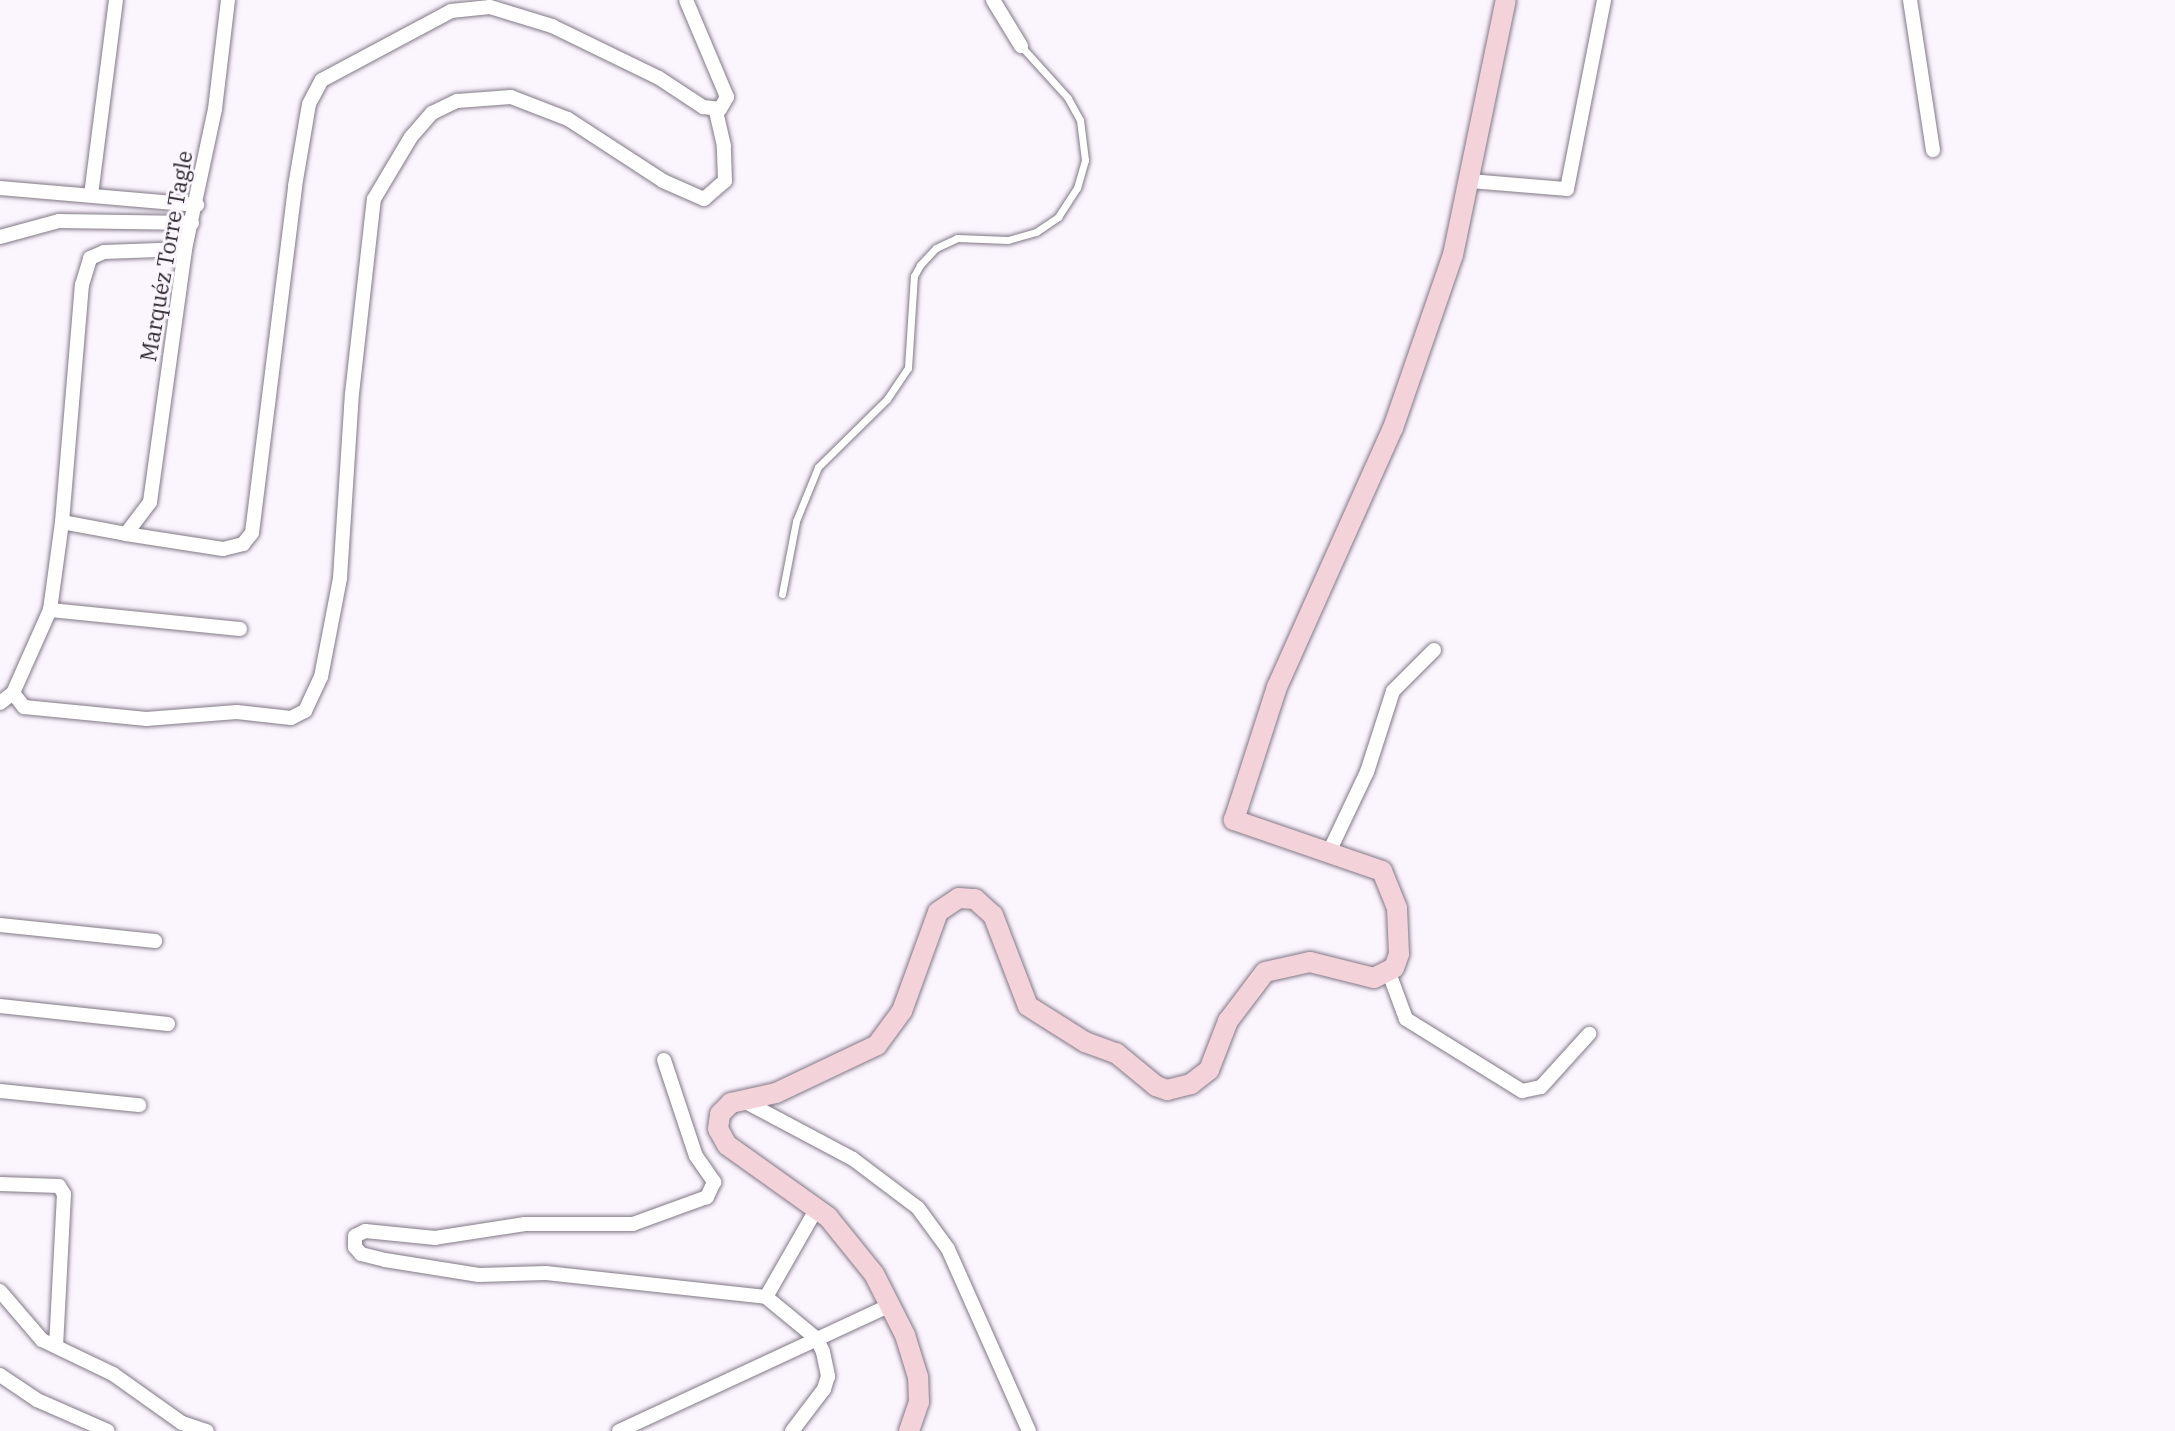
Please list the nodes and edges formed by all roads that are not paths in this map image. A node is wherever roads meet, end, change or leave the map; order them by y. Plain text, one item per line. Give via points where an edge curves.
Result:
1 (116, 0) edge
2 (228, 0) edge
3 (686, 0) edge
4 (993, 0) edge
5 (1506, 0) edge
6 (1604, 0) edge
7 (1910, 0) edge
8 (1021, 46) joint
9 (716, 110) junction
10 (1933, 150) dead end
11 (1471, 181) junction
12 (0, 188) edge
13 (91, 195) junction
14 (197, 205) junction
15 (192, 223) junction
16 (0, 237) edge
17 (185, 249) junction
18 (62, 522) junction
19 (126, 534) junction
20 (782, 594) dead end
21 (50, 610) junction
22 (240, 629) dead end
23 (1434, 650) dead end
24 (13, 693) junction
25 (0, 703) edge
26 (1329, 852) junction
27 (0, 925) edge
28 (155, 941) dead end
29 (1389, 973) junction
30 (0, 1006) edge
31 (168, 1024) dead end
32 (1589, 1034) dead end
33 (664, 1060) dead end
34 (0, 1091) edge
35 (744, 1101) junction
36 (139, 1105) dead end
37 (0, 1184) edge
38 (817, 1208) junction
39 (0, 1291) edge
40 (766, 1297) junction
41 (890, 1305) junction
42 (817, 1339) junction
43 (56, 1346) junction
44 (0, 1375) edge
45 (108, 1431) edge
46 (207, 1431) edge
47 (619, 1431) edge
48 (792, 1431) edge
49 (909, 1431) edge
50 (1029, 1431) edge

1 - 13 street
2 - 14 street, Marquéz Torre Tagle
3 - 9 street via 727,97
4 - 8 street
5 - 11 street
6 - 11 street via 1567,189
7 - 10 street
8 - 20 lane via 1068,98 1080,120 1085,160 1077,188 1058,217 1036,232 1008,240 957,238 936,248 920,265 908,368 887,399 818,467 796,521
9 - 19 street via 552,26 490,7 451,11 329,75 312,95 295,186 252,533 237,547 223,549
9 - 24 street via 725,181 704,199 672,187 568,119 511,97 457,101 432,113 411,137 374,199 352,394 340,578 317,693 305,711 291,718 237,712 146,719 24,707
11 - 26 street via 1453,255 1393,428 1277,687 1234,820
12 - 13 street
13 - 14 street
14 - 15 street, Marquéz Torre Tagle
15 - 16 street via 59,221
15 - 17 street, Marquéz Torre Tagle
17 - 18 street via 104,252 90,258 82,285
17 - 19 street, Marquéz Torre Tagle via 150,502
18 - 19 street
18 - 21 street
21 - 22 street
21 - 24 street
23 - 26 street via 1393,691 1367,772
24 - 25 street
26 - 29 street via 1373,865 1395,894 1399,954
27 - 28 street
29 - 32 street via 1406,1019 1522,1091 1541,1087
29 - 35 street via 1367,978 1310,962 1265,972 1228,1021 1209,1070 1191,1084 1167,1090 1116,1053 1085,1042 1028,1006 993,915 975,899 959,898 938,912 917,976 884,1039 855,1059
30 - 31 street
33 - 40 street via 696,1156 714,1182 707,1197 633,1224 525,1224 435,1238 365,1231 355,1236 355,1247 361,1254 385,1260 479,1275 546,1273
34 - 36 street
35 - 38 street via 724,1108 718,1120 721,1137
35 - 50 street via 853,1159 918,1208 948,1249
37 - 43 street via 59,1186 64,1194
38 - 40 street
38 - 41 street via 860,1254
39 - 43 street via 26,1326
40 - 42 street
41 - 42 street
41 - 49 street via 918,1377 919,1402
42 - 47 street
42 - 48 street via 828,1376
43 - 46 street via 113,1374 182,1423
44 - 45 street via 37,1400

